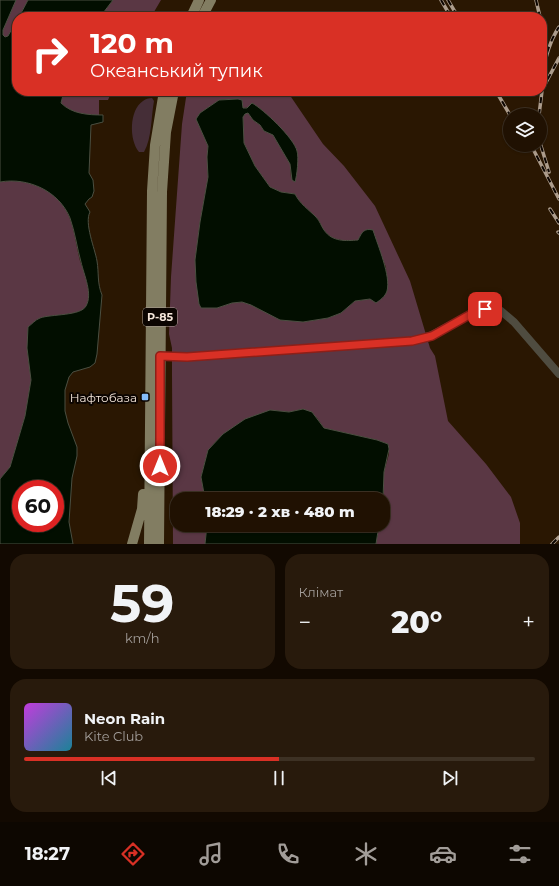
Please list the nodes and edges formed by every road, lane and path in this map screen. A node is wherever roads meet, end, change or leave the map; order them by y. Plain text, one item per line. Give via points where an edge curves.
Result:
1 (199, 0) edge
2 (211, 0) edge
3 (193, 12) edge
4 (205, 12) edge
5 (163, 96) edge
6 (173, 96) edge
7 (160, 356) junction
8 (559, 374) edge
9 (149, 450) junction
10 (132, 544) edge
11 (148, 544) edge
12 (159, 544) edge

1 - 3 main road
2 - 4 main road
5 - 9 main road, Р-85 via 156,130 153,175
6 - 7 main road, Р-85 via 166,132 163,169
7 - 8 street via 187,357 412,341 432,336 485,309 500,311 514,322
7 - 12 main road, Р-85
9 - 10 main road via 142,509
9 - 11 main road, Р-85

